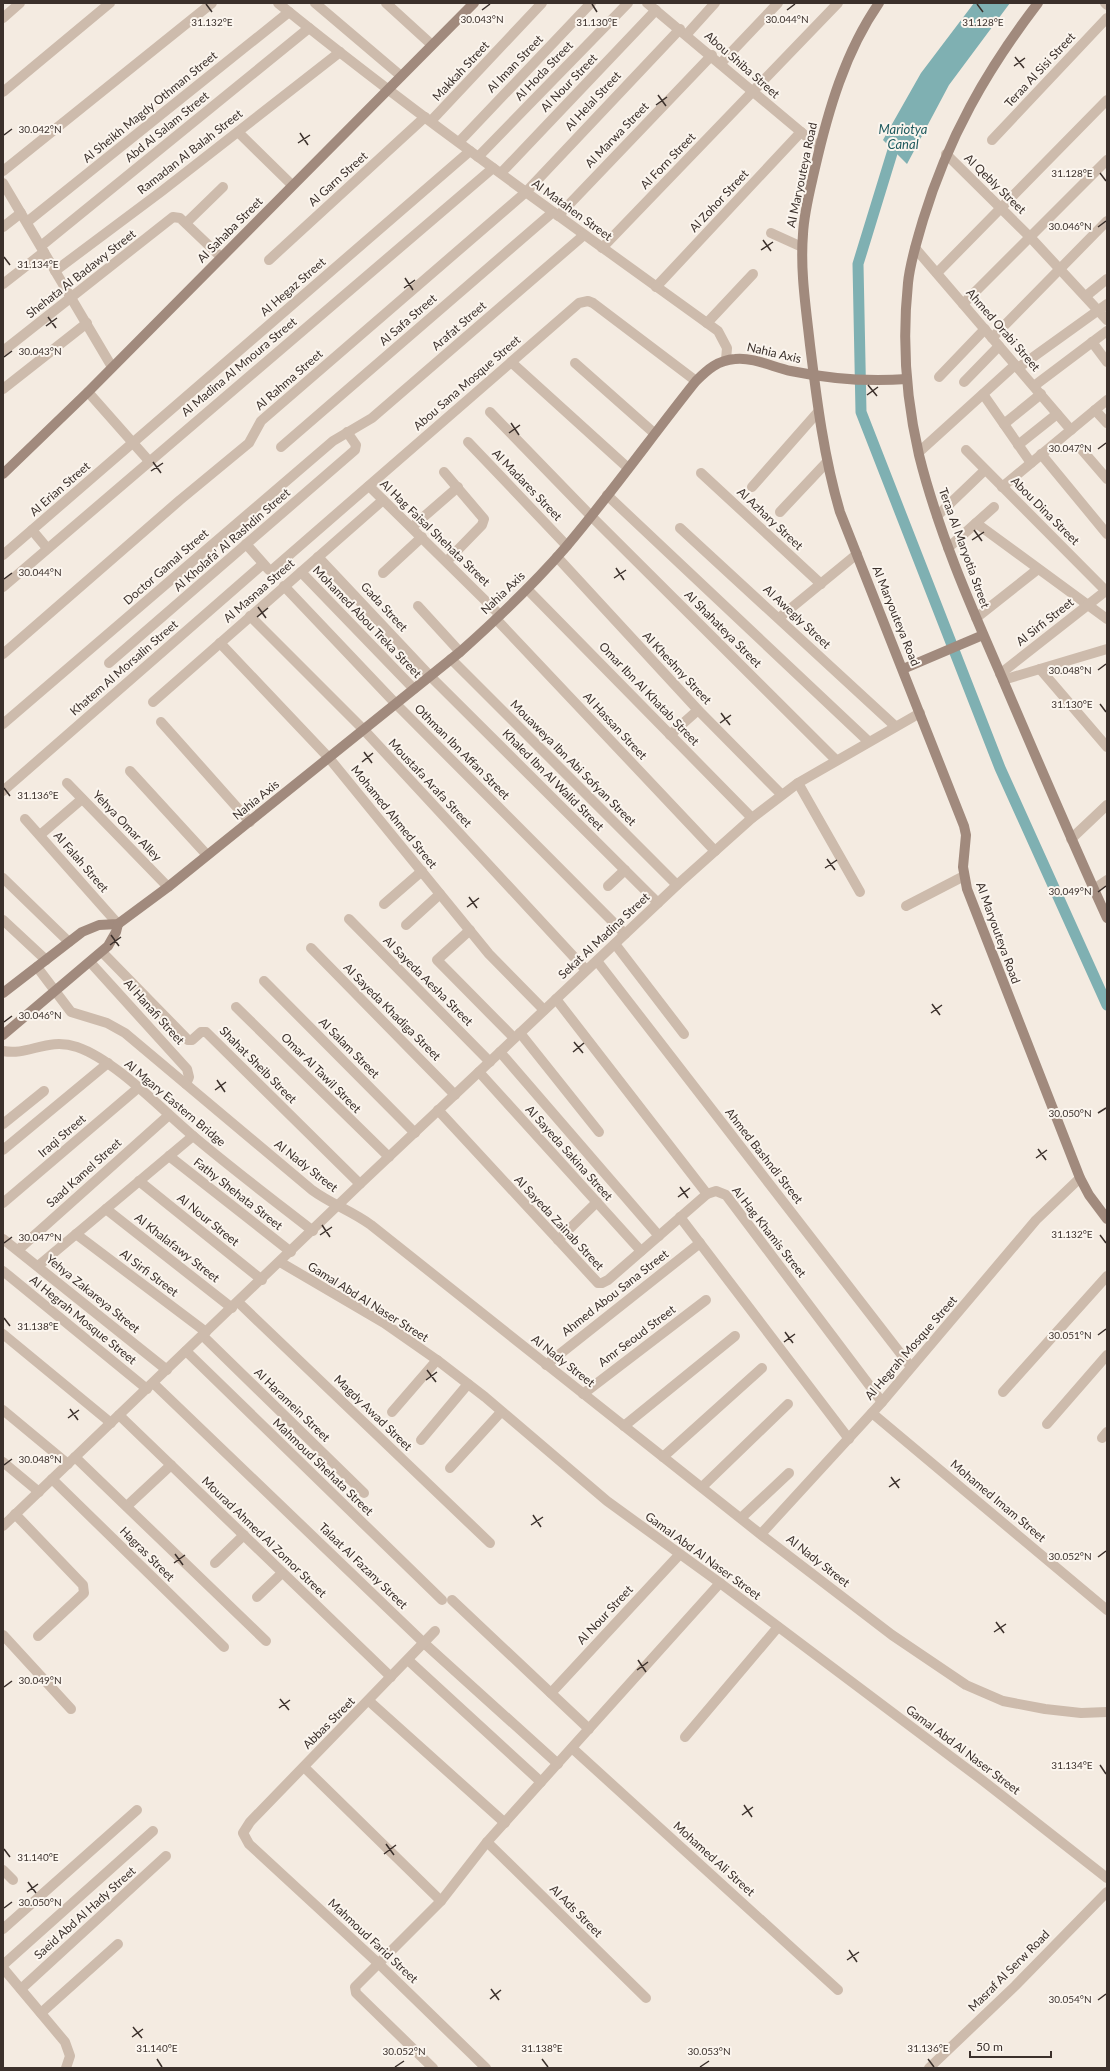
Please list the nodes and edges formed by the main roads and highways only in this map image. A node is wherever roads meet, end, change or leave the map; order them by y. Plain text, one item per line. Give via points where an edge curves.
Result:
1 (474, 3) edge
2 (880, 3) edge
3 (1038, 3) edge
4 (814, 375) junction
5 (907, 379) junction
6 (3, 474) edge
7 (983, 635) junction
8 (903, 669) junction
9 (1107, 918) edge
10 (118, 924) junction
11 (3, 993) edge
12 (3, 1035) edge
13 (1107, 1219) edge

1 - 6 main road, Al Sahaba Street via 88,392
2 - 4 main road, Al Maryouteya Road via 859,36 843,72 828,114 809,193 802,247 802,270
3 - 5 main road, Teraa Al Maryotia Street via 987,75 946,154 915,248 908,288 905,331
4 - 5 main road, Nahia Axis via 858,380
4 - 8 main road, Al Maryouteya Road via 827,462 840,512
4 - 10 main road, Nahia Axis via 746,359 726,360 713,365 696,381 654,433 567,546 498,617 414,690
5 - 7 main road, Teraa Al Maryotia Street via 919,452 937,516
7 - 8 main road
7 - 9 main road, Teraa Al Maryotia Street
8 - 13 main road, Al Maryouteya Road via 964,826 966,835 963,867 970,897 1080,1178
10 - 11 main road via 90,928
10 - 12 main road via 113,939 102,952

